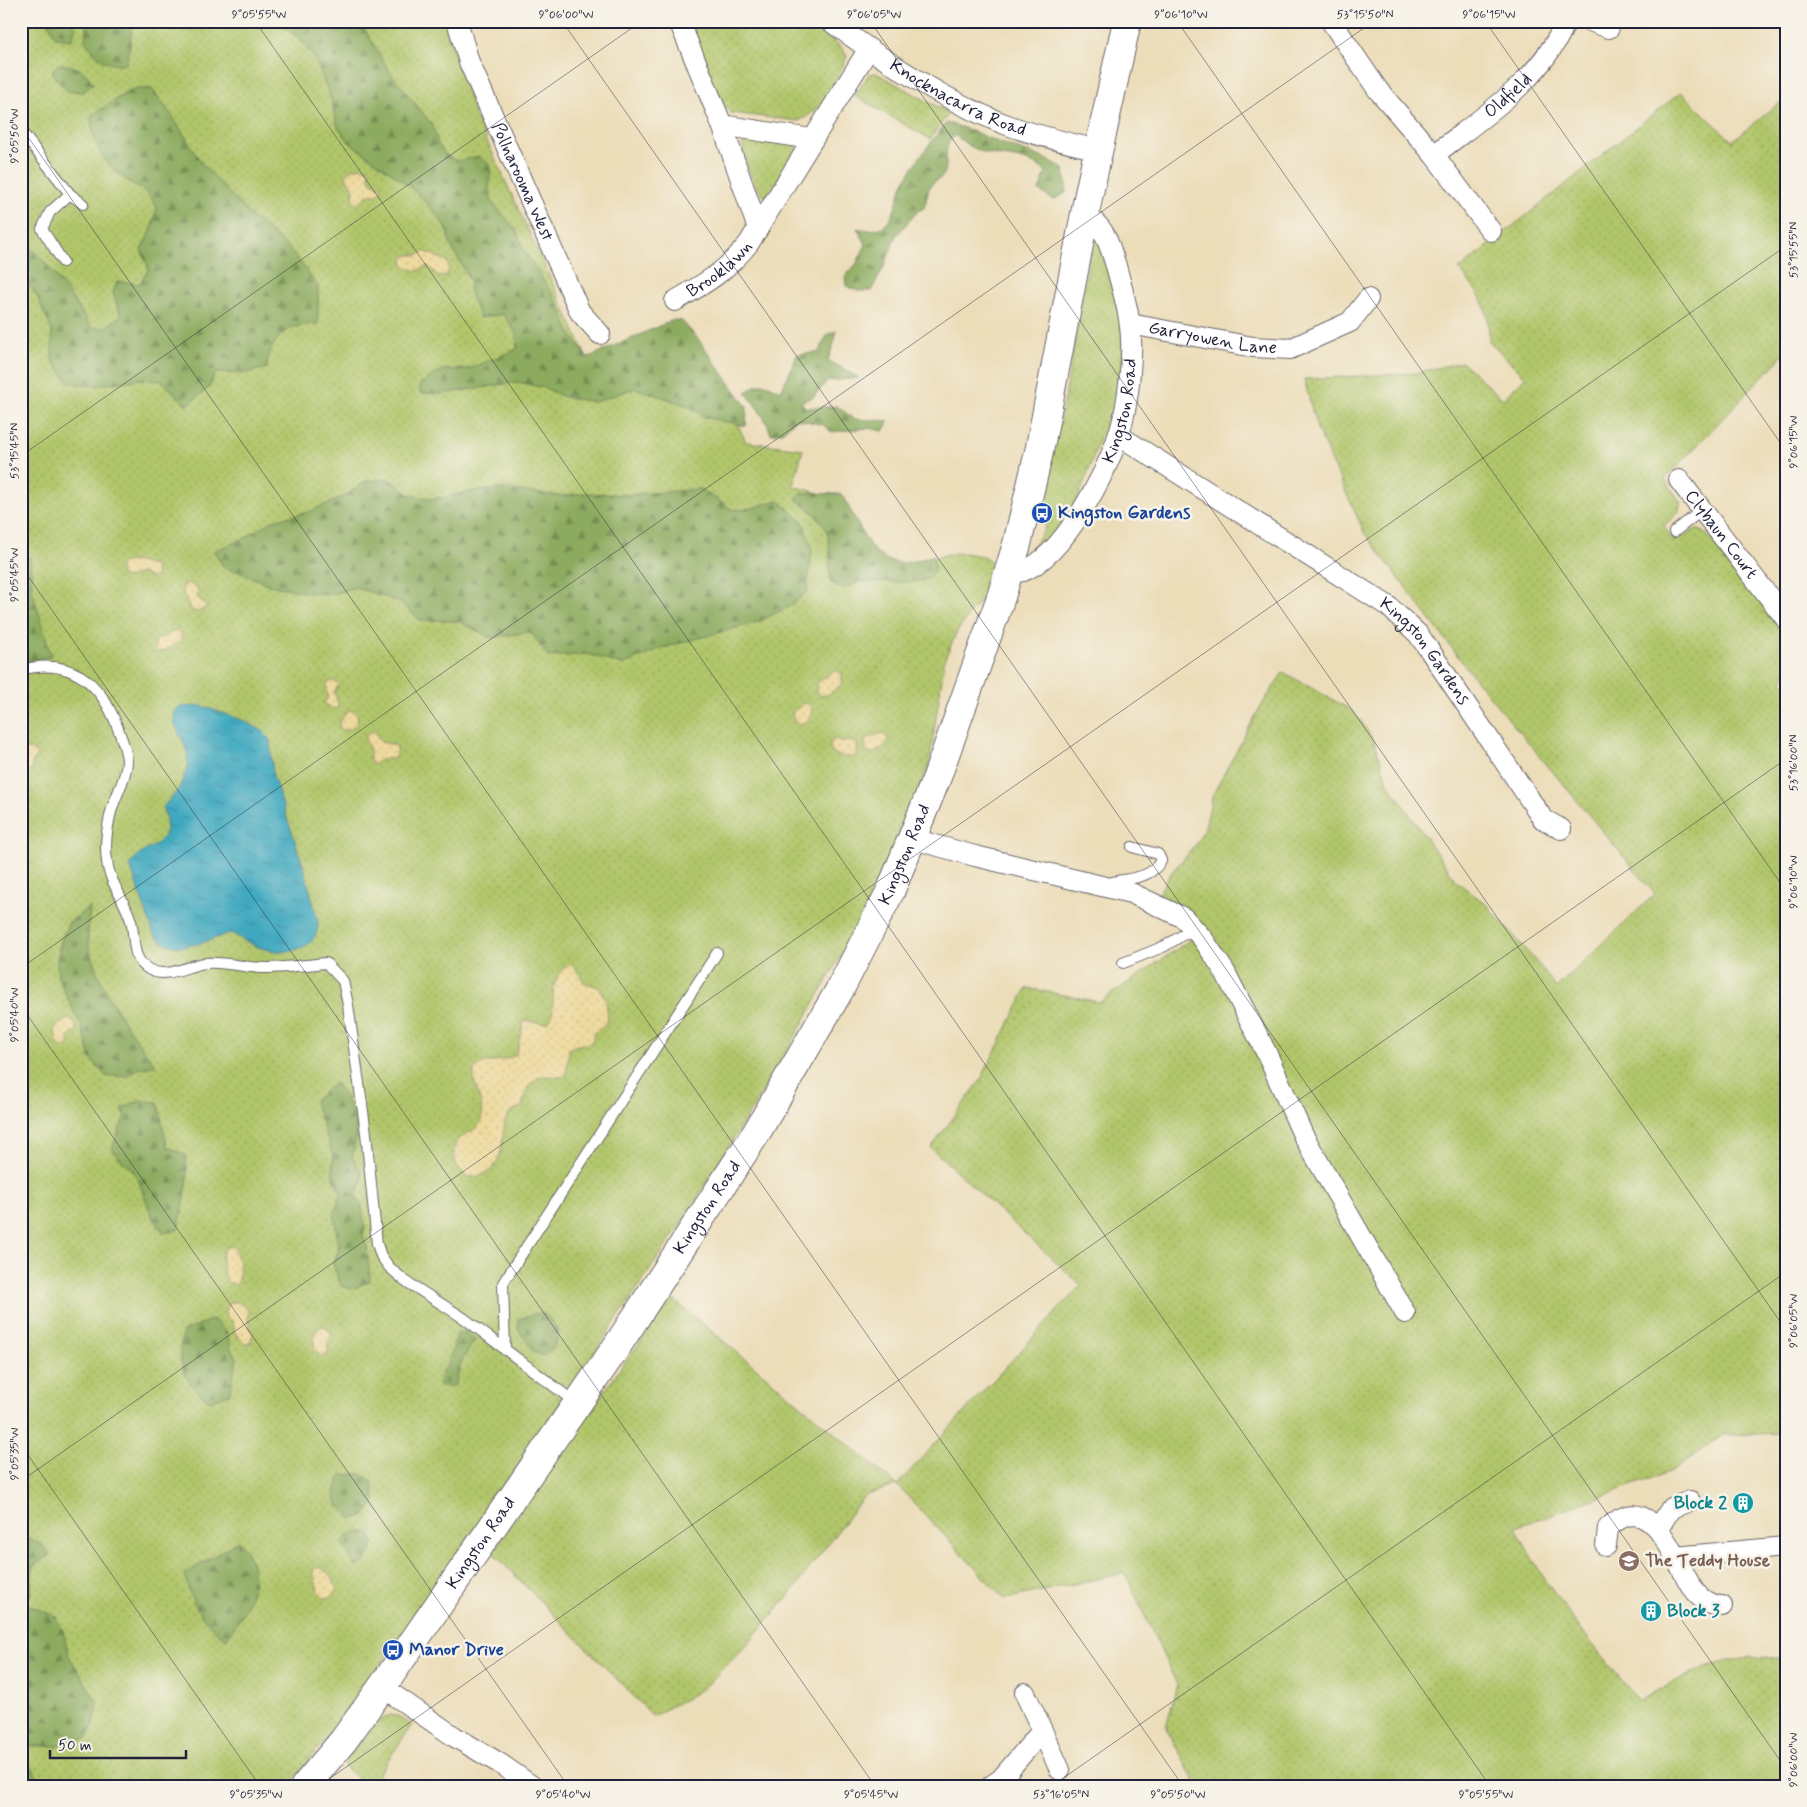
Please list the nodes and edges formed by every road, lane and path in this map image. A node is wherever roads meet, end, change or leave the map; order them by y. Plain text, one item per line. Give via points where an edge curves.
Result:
1 (457, 21) edge
2 (679, 21) edge
3 (830, 21) edge
4 (1127, 21) edge
5 (1331, 21) edge
6 (1566, 21) edge
7 (1590, 21) edge
8 (1609, 28) dead end
9 (868, 50) junction
10 (722, 125) junction
11 (21, 131) edge
12 (811, 139) junction
13 (1098, 150) junction
14 (1434, 155) junction
15 (70, 194) junction
16 (83, 204) dead end
17 (1085, 217) junction
18 (42, 229) junction
19 (758, 229) junction
20 (1492, 231) dead end
21 (34, 238) dead end
22 (63, 262) dead end
23 (1368, 299) dead end
24 (675, 302) dead end
25 (1130, 324) junction
26 (600, 334) dead end
27 (1118, 435) junction
28 (1680, 480) dead end
29 (1702, 510) junction
30 (1674, 532) dead end
31 (1008, 572) junction
32 (1784, 614) edge
33 (21, 670) edge
34 (1562, 829) dead end
35 (914, 839) junction
36 (1132, 847) dead end
37 (1104, 887) junction
38 (1194, 928) junction
39 (717, 953) dead end
40 (1123, 963) dead end
41 (1405, 1313) dead end
42 (505, 1350) junction
43 (577, 1404) junction
44 (1690, 1501) dead end
45 (1658, 1529) junction
46 (1606, 1546) dead end
47 (1786, 1547) edge
48 (1674, 1557) junction
49 (1722, 1606) dead end
50 (382, 1687) junction
51 (1025, 1693) dead end
52 (1042, 1731) junction
53 (1060, 1770) dead end
54 (305, 1786) edge
55 (532, 1786) edge
56 (991, 1786) edge

1 - 26 street, Pollnarooma West via 469,62 580,312
2 - 10 street, Brooklawn
3 - 9 street, Knocknacarra Road
4 - 13 main road, Kingston Road
5 - 14 street via 1378,90
6 - 14 street, Oldfield via 1554,45 1525,81
7 - 8 street
9 - 12 street, Brooklawn
9 - 13 street, Knocknacarra Road via 959,103 992,118
10 - 12 street
10 - 19 street, Brooklawn
11 - 15 lane
12 - 19 street, Brooklawn
13 - 17 main road, Kingston Road
14 - 20 street
15 - 16 lane
15 - 18 lane via 50,212
17 - 25 street, Kingston Road via 1100,226 1106,237 1127,303
17 - 31 main road, Kingston Road via 1038,452
18 - 21 lane
18 - 22 lane
19 - 24 street, Brooklawn via 734,262
23 - 25 street, Garryowen Lane via 1350,322 1290,349 1253,347
25 - 27 street, Kingston Road via 1129,378
27 - 31 street, Kingston Road via 1081,515 1032,566
27 - 34 street, Kingston Gardens via 1388,606 1430,650 1543,819
28 - 29 street, Clybaun Court
29 - 30 lane
29 - 32 street, Clybaun Court
31 - 35 main road, Kingston Road
33 - 42 lane via 56,666 87,680 110,708 127,760 110,816 106,861 131,920 135,956 142,965 153,972 179,972 215,963 266,968 326,963 339,977 346,993 356,1053 377,1244 381,1256 404,1280 465,1319
35 - 37 street
35 - 43 main road, Kingston Road via 868,936 802,1057 675,1259
36 - 37 lane via 1158,854 1161,860 1158,868 1144,876 1108,883
37 - 38 street via 1140,897 1184,918
38 - 40 lane via 1165,946
38 - 41 street via 1225,972 1303,1135
39 - 42 lane via 503,1283
42 - 43 lane
43 - 50 main road, Kingston Road
44 - 45 street via 1671,1508
45 - 46 street via 1648,1520 1626,1516 1608,1528
45 - 48 street
47 - 48 street
48 - 49 street via 1698,1597
50 - 54 main road, Kingston Road
50 - 55 street
51 - 52 street
52 - 53 street
52 - 56 street

